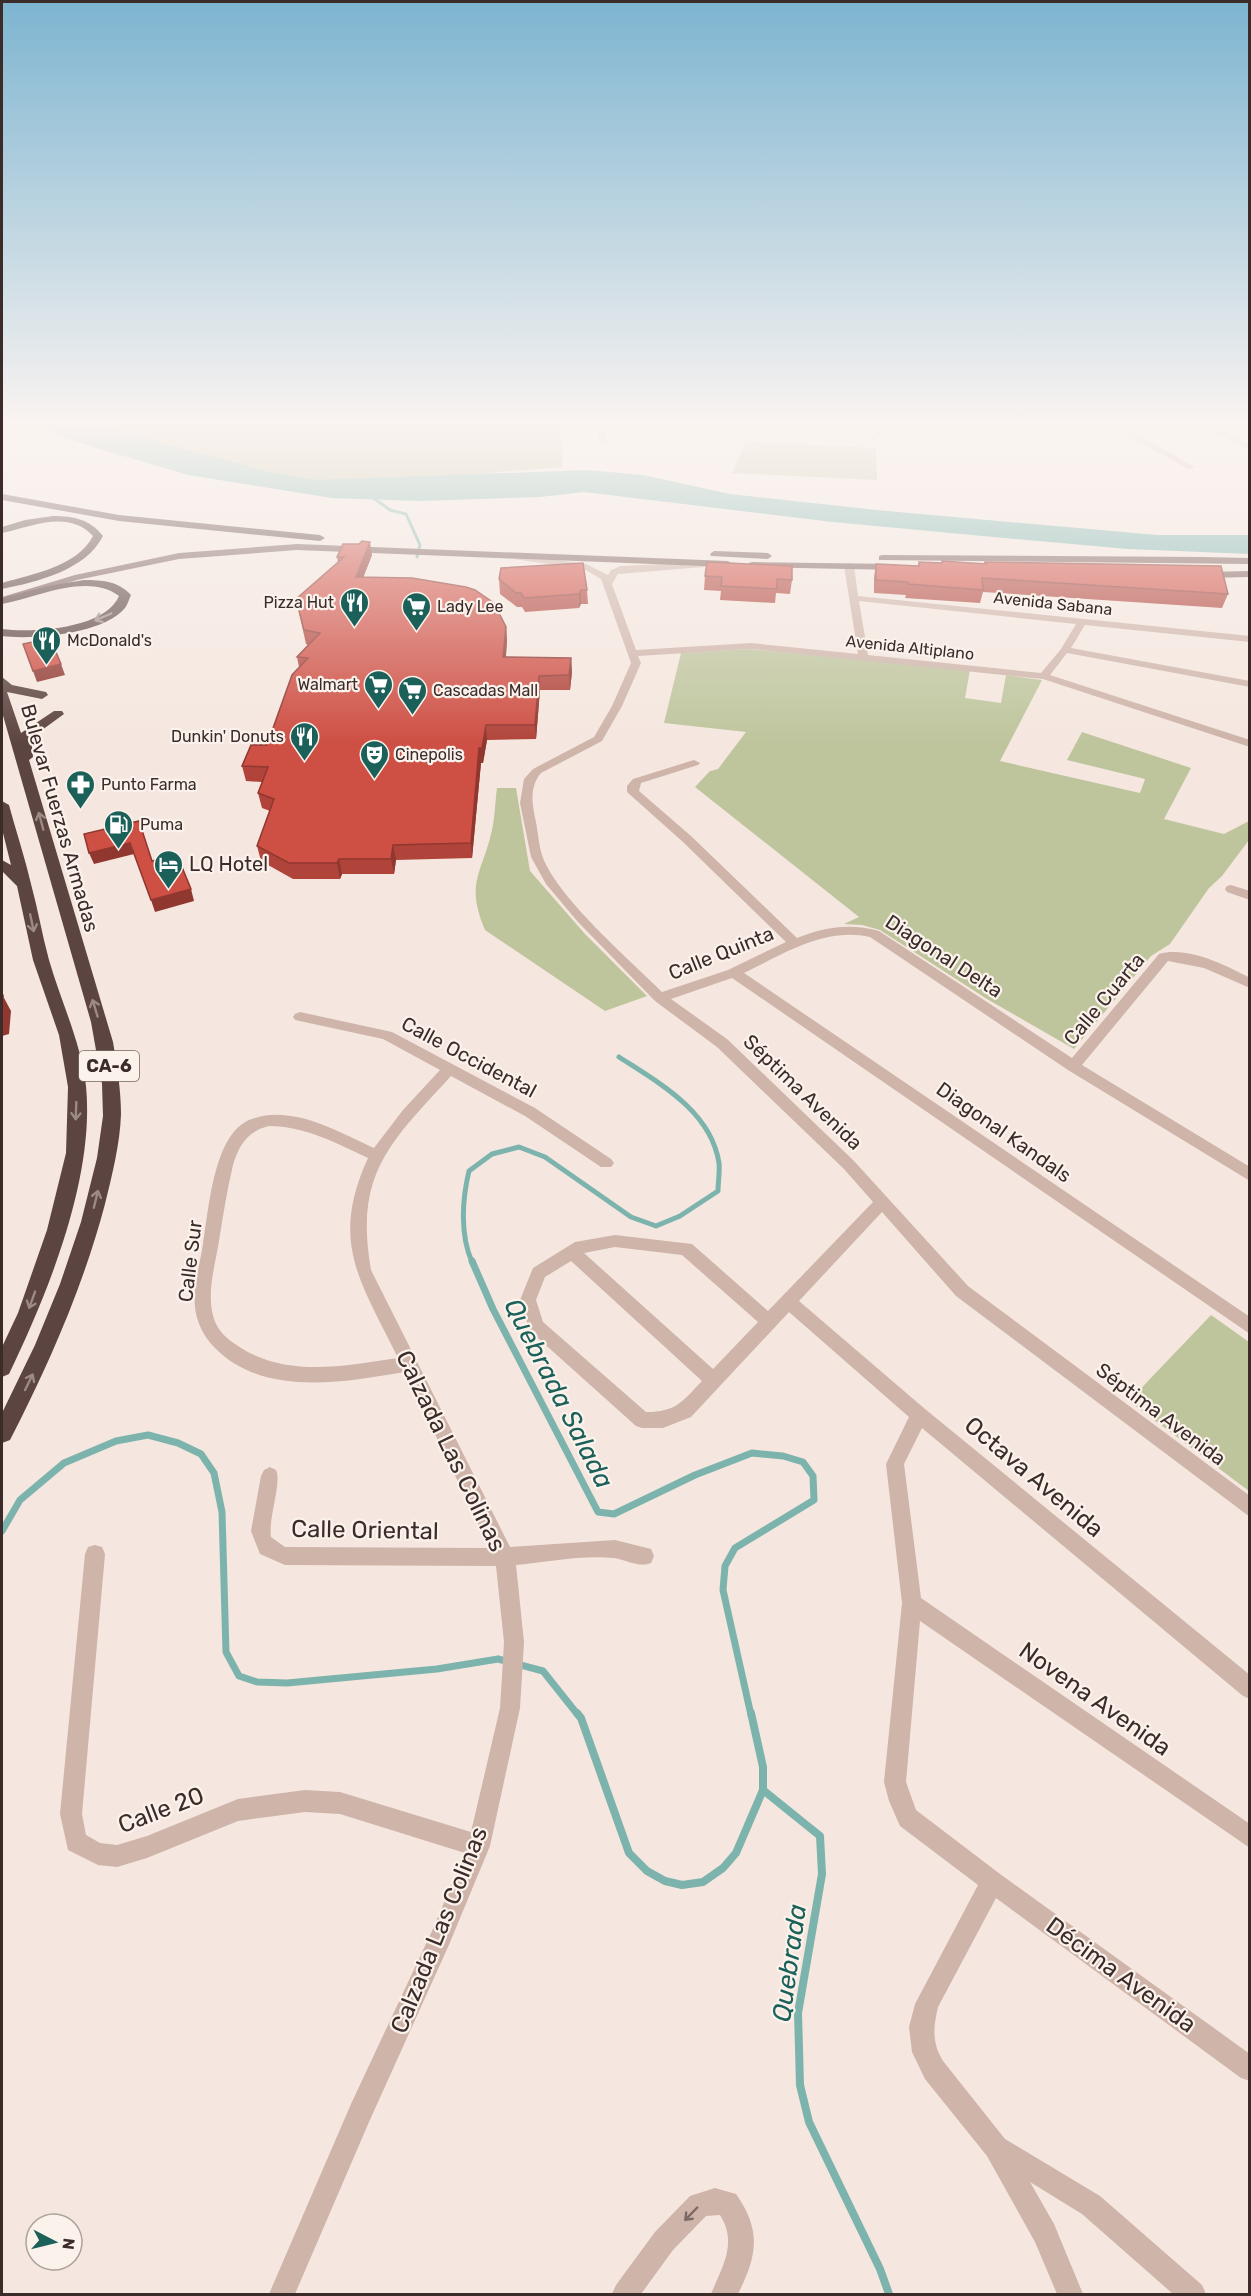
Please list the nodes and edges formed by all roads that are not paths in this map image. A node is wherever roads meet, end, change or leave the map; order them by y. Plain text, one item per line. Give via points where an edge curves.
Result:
1 (94, 529) edge
2 (236, 529) edge
3 (320, 538) junction
4 (453, 549) junction
5 (507, 556) junction
6 (1011, 560) junction
7 (1250, 562) edge
8 (714, 564) junction
9 (849, 566) junction
10 (118, 568) junction
11 (1166, 568) edge
12 (1028, 569) edge
13 (1147, 569) edge
14 (1194, 573) edge
15 (1250, 574) edge
16 (609, 582) junction
17 (2, 586) edge
18 (2, 595) edge
19 (853, 598) junction
20 (2, 601) edge
21 (1083, 622) junction
22 (2, 633) edge
23 (1250, 639) edge
24 (1065, 650) junction
25 (631, 653) junction
26 (863, 657) junction
27 (1044, 676) junction
28 (2, 681) edge
29 (1250, 684) edge
30 (2, 693) edge
31 (42, 695) dead end
32 (58, 714) dead end
33 (1250, 744) edge
34 (693, 763) dead end
35 (29, 776) junction
36 (2, 805) edge
37 (2, 864) edge
38 (24, 884) junction
39 (1231, 889) dead end
40 (1250, 896) edge
41 (796, 944) junction
42 (734, 972) junction
43 (1250, 984) edge
44 (660, 998) junction
45 (300, 1017) dead end
46 (1073, 1066) junction
47 (449, 1069) junction
48 (376, 1155) junction
49 (606, 1163) dead end
50 (1250, 1175) edge
51 (881, 1203) junction
52 (572, 1252) junction
53 (789, 1302) junction
54 (769, 1322) junction
55 (1250, 1327) edge
56 (408, 1364) junction
57 (2, 1366) edge
58 (714, 1381) junction
59 (919, 1415) junction
60 (2, 1434) edge
61 (270, 1476) dead end
62 (1250, 1508) edge
63 (95, 1554) dead end
64 (644, 1556) dead end
65 (505, 1557) junction
66 (912, 1603) junction
67 (1250, 1689) edge
68 (1250, 1837) edge
69 (478, 1846) junction
70 (992, 1882) junction
71 (1250, 2069) edge
72 (996, 2147) junction
73 (282, 2295) edge
74 (625, 2295) edge
75 (724, 2295) edge
76 (1070, 2295) edge
77 (1193, 2295) edge

1 - 17 highway via 98,536 96,544 74,561
2 - 3 highway
3 - 4 main road
3 - 17 main road via 198,546 89,565
4 - 5 main road
4 - 6 main road
4 - 10 main road via 297,547 179,556
5 - 8 main road
5 - 16 street via 586,567
6 - 7 main road via 1051,557
6 - 13 main road via 1134,562
7 - 11 main road via 1173,562
8 - 9 main road
8 - 16 street via 621,569 614,572
9 - 12 main road
9 - 19 street
10 - 18 main road via 87,572
10 - 20 main road
14 - 15 main road
16 - 25 street
19 - 21 street, Avenida Sabana
19 - 26 street
20 -> 22 highway via 87,583 112,585 125,595 120,608 99,620 36,635
21 - 23 street, Avenida Sabana
21 - 24 street
24 - 27 street
24 - 29 street
25 - 26 street, Avenida Altiplano via 751,646
25 - 44 street, Séptima Avenida via 636,668 605,730 589,745 537,771 530,779 526,803 542,869 582,919
26 - 27 street, Avenida Altiplano
27 - 33 street, Avenida Altiplano
28 - 31 highway via 8,688
30 - 35 highway, Bulevar Fuerzas Armadas / CA-6
32 - 35 highway via 24,737
34 - 41 street via 637,781 633,792
60 -> 35 highway, Bulevar Fuerzas Armadas / CA-6 via 64,1302 90,1226 107,1153 112,1106 109,1054
36 - 38 highway, CA-6
37 - 38 highway
38 -> 57 highway, CA-6 via 41,960 76,1072 75,1153 57,1230 28,1313
39 - 40 street
41 - 42 street, Calle Quinta
41 - 46 street, Diagonal Delta via 849,928 874,934
42 - 44 street, Calle Quinta
42 - 55 street, Diagonal Kandals
43 - 46 street, Calle Cuarta via 1179,956 1164,957
44 - 51 street, Séptima Avenida via 722,1043 849,1165
45 - 47 street, Calle Occidental via 387,1035
46 - 50 street, Diagonal Delta
47 - 48 street, Calzada Las Colinas
47 - 49 street, Calle Occidental via 530,1112
48 - 56 street, Calzada Las Colinas via 358,1204 357,1247 363,1270
48 - 56 street, Calle Sur via 294,1122 267,1120 244,1130 229,1154 203,1306 206,1322 219,1341 240,1357 267,1369 319,1375
51 - 53 street
51 - 62 street, Séptima Avenida via 962,1291
52 - 54 street via 615,1241 686,1249
52 - 58 street
52 - 58 street via 539,1273 528,1300 536,1326 642,1420 663,1420 686,1411
53 - 54 street
53 - 59 street, Octava Avenida
54 - 58 street
56 - 65 street, Calzada Las Colinas
59 - 66 street, Décima Avenida via 895,1464
59 - 67 street, Octava Avenida
61 - 65 street, Calle Oriental via 261,1534 263,1544 285,1556
63 - 69 street, Calle 20 via 71,1814 76,1842 98,1854 117,1856 238,1810 305,1801 340,1803
64 - 65 street, Calle Oriental via 615,1549 591,1549
65 - 69 street, Calzada Las Colinas via 514,1642 510,1707
66 - 68 street, Novena Avenida
66 - 70 street, Décima Avenida via 896,1782 900,1800 908,1818
69 - 73 street, Calzada Las Colinas
70 - 71 street, Décima Avenida
70 - 72 street via 927,2004 921,2027 924,2052 934,2070
72 - 76 street via 1045,2233
72 - 77 street via 1091,2205
75 -> 74 street via 740,2263 741,2240 738,2217 727,2203 715,2201 699,2205 664,2241

